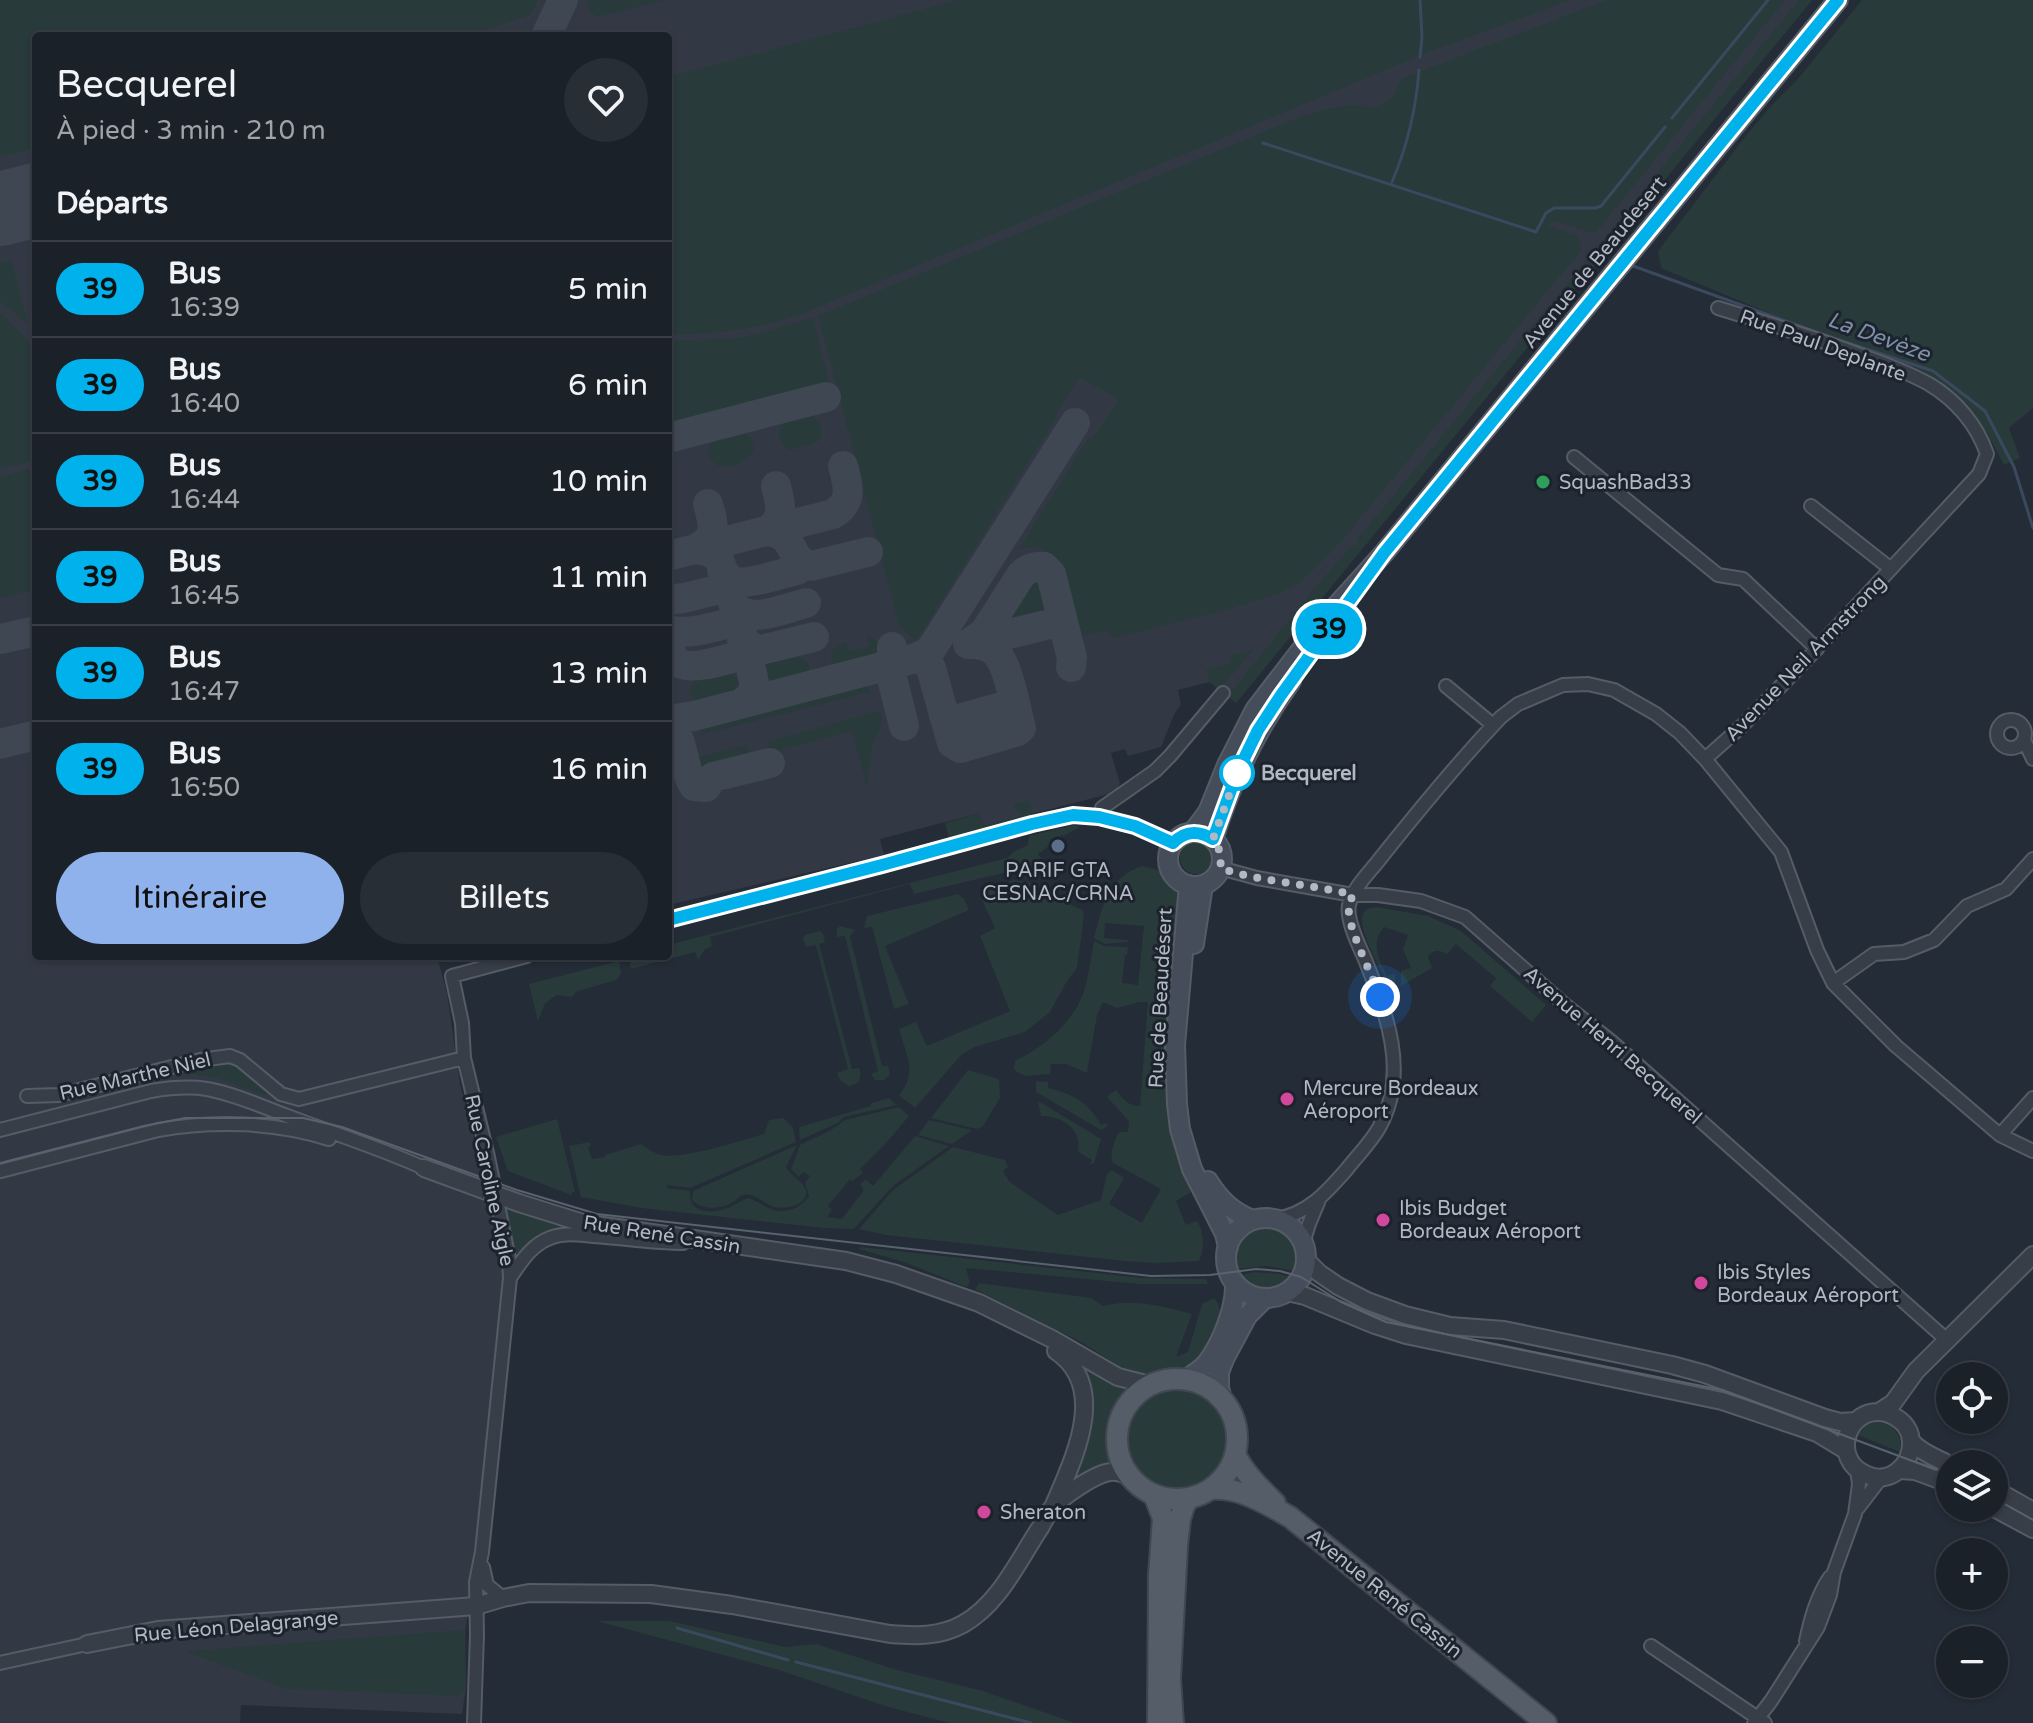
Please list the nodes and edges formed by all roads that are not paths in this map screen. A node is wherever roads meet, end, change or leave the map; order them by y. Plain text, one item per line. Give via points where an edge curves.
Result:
1 (1838, 0) edge
2 (1718, 308) dead end
3 (1987, 454) joint
4 (1574, 457) dead end
5 (1811, 506) dead end
6 (1384, 553) junction
7 (1891, 569) junction
8 (1817, 649) junction
9 (1446, 686) dead end
10 (1223, 693) dead end
11 (1493, 725) junction
12 (2024, 740) dead end
13 (1705, 759) junction
14 (2033, 759) edge
15 (1101, 817) junction
16 (1193, 832) junction
17 (1213, 839) junction
18 (1173, 843) junction
19 (2033, 859) edge
20 (1220, 868) junction
21 (1196, 885) junction
22 (1353, 895) junction
23 (672, 919) edge
24 (512, 960) edge
25 (1833, 983) junction
26 (464, 1058) junction
27 (27, 1096) dead end
28 (2033, 1098) edge
29 (0, 1130) edge
30 (2000, 1135) junction
31 (2033, 1151) edge
32 (424, 1168) junction
33 (1, 1171) edge
34 (495, 1194) junction
35 (1319, 1200) junction
36 (1275, 1219) junction
37 (1253, 1220) junction
38 (718, 1243) junction
39 (1228, 1247) junction
40 (1305, 1252) junction
41 (2033, 1255) edge
42 (510, 1278) junction
43 (1235, 1283) junction
44 (933, 1288) junction
45 (1287, 1292) junction
46 (1265, 1298) junction
47 (1948, 1341) junction
48 (1928, 1361) junction
49 (1186, 1379) junction
50 (1150, 1385) junction
51 (1222, 1399) junction
52 (1879, 1412) junction
53 (1856, 1421) junction
54 (1908, 1433) junction
55 (1845, 1450) junction
56 (1235, 1454) junction
57 (1936, 1458) edge
58 (1857, 1470) junction
59 (1900, 1470) junction
60 (1129, 1476) junction
61 (1881, 1478) junction
62 (1936, 1479) edge
63 (1211, 1489) junction
64 (1154, 1495) junction
65 (2008, 1497) edge
66 (1189, 1498) junction
67 (1053, 1506) junction
68 (2033, 1511) edge
69 (1855, 1514) junction
70 (2008, 1516) edge
71 (1290, 1517) junction
72 (2033, 1529) edge
73 (482, 1556) junction
74 (503, 1598) junction
75 (476, 1606) junction
76 (1158, 1629) junction
77 (87, 1644) joint
78 (1651, 1646) dead end
79 (0, 1663) edge
80 (1759, 1721) edge
81 (474, 1723) edge
82 (1158, 1723) edge
83 (1170, 1723) edge
84 (1546, 1723) edge

1 - 6 main road, Avenue de Beaudesert
2 - 3 street, Rue Paul Deplante via 1821,340 1929,384 1971,421
3 - 7 street, Avenue Neil Armstrong via 1979,474
4 - 8 street via 1718,575 1743,579
5 - 7 street
6 - 16 main road via 1255,710 1208,812
6 - 17 main road via 1263,722
7 - 8 street, Avenue Neil Armstrong
8 - 13 street, Avenue Neil Armstrong
9 - 11 street
10 - 15 street via 1170,756 1102,808
11 - 13 street via 1518,704 1563,685 1588,684 1614,690 1656,714
11 - 22 street
12 - 14 street
13 - 25 street via 1781,852
15 - 18 street
15 - 23 street via 1073,815 1032,824
16 - 17 main road
16 - 18 main road
17 - 20 main road via 1222,857
18 - 21 main road, Rue de Beaudésert via 1168,863 1172,873 1179,881
19 - 25 street via 2006,889 1967,906 1934,940 1904,952 1874,954
20 - 21 main road via 1214,878
20 - 22 street, Avenue Henri Becquerel
21 - 37 main road, Rue de Beaudésert via 1186,1114 1212,1187 1231,1209
21 - 39 main road, Rue de Beaudésert via 1175,1045 1177,1104 1192,1169
22 - 35 street via 1349,907 1356,937 1392,1042 1392,1096 1379,1130
22 - 47 street, Avenue Henri Becquerel via 1421,901 1472,922
24 - 26 street, Rue Caroline Aigle via 452,976
25 - 30 street via 1896,1046
26 - 27 street, Rue Marthe Niel via 299,1099 281,1094 230,1056 59,1095
26 - 34 street, Rue Caroline Aigle
28 - 30 street
29 - 32 street, Rue René Cassin via 151,1091 203,1089
30 - 31 street
32 - 33 street via 308,1134 210,1124 158,1130
32 - 34 street, Rue René Cassin
34 - 38 street, Rue René Cassin via 583,1223
34 - 42 street, Rue Caroline Aigle
35 - 36 street
35 - 40 street via 1306,1232
36 - 37 main road
36 - 40 main road via 1296,1232
37 - 39 main road via 1233,1235
38 - 42 street via 562,1235 528,1252
38 - 44 street, Rue René Cassin via 854,1262
39 - 43 main road via 1226,1259
40 - 45 main road via 1301,1277
40 - 53 street via 1324,1277 1416,1319 1630,1355 1705,1374 1825,1418
41 - 47 street
42 - 73 street, Rue Caroline Aigle
43 - 46 main road
43 - 49 main road via 1229,1318 1214,1351 1206,1365
44 - 50 street, Rue René Cassin via 1014,1319 1118,1377
44 - 67 street via 1048,1346 1077,1372 1082,1430
45 - 46 main road
45 - 55 street via 1406,1335 1745,1407 1817,1433
46 - 51 main road via 1247,1316 1225,1357 1219,1372
47 - 48 street
48 - 52 street
48 - 54 street via 1906,1404
49 - 50 main road
49 - 51 main road
50 - 60 main road via 1124,1409 1118,1425 1116,1443
51 - 56 main road via 1235,1425
52 - 53 street
52 - 54 street via 1889,1414
53 - 55 street
54 - 57 street
54 - 59 street via 1909,1459
55 - 58 street
56 - 63 main road
56 - 71 main road
58 - 61 street
58 - 69 street
59 - 61 street
59 - 62 street
60 - 64 main road
60 - 67 street via 1103,1474
61 - 69 street
63 - 66 main road
63 - 71 main road, Avenue René Cassin via 1243,1493
64 - 66 main road
64 - 76 main road via 1163,1518
65 - 68 street
66 - 83 main road via 1177,1546
67 - 74 street via 985,1607 964,1623 933,1634 890,1634 651,1594 529,1593
69 - 80 street via 1834,1572 1821,1591 1805,1648
70 - 72 street
71 - 84 main road, Avenue René Cassin
73 - 74 street via 487,1585
73 - 75 street, Rue Caroline Aigle
74 - 75 street
75 - 77 street, Rue Léon Delagrange via 158,1630
75 - 81 street, Rue Caroline Aigle
76 - 82 main road
76 - 83 street
77 - 79 street, Rue Léon Delagrange
78 - 80 street

